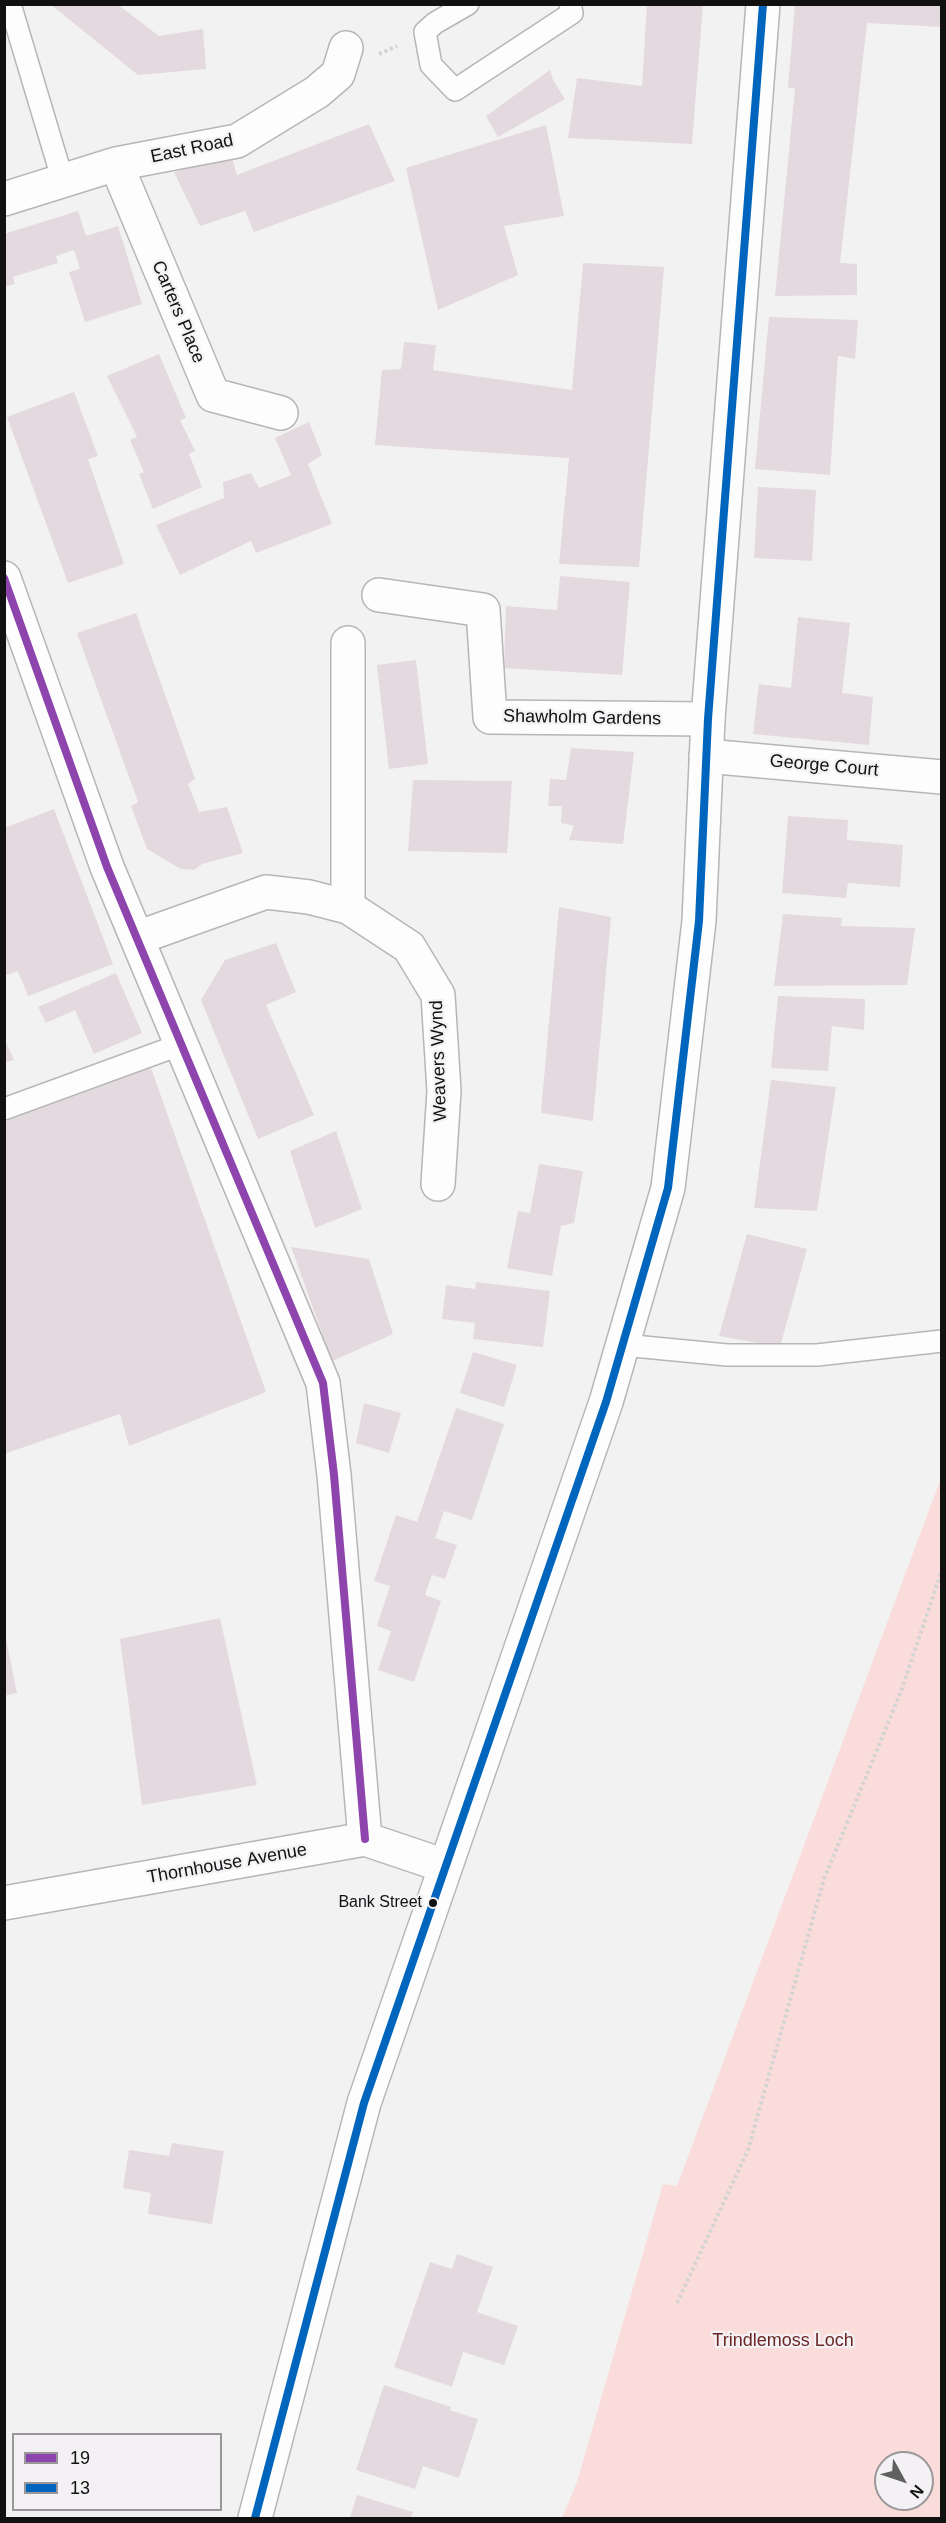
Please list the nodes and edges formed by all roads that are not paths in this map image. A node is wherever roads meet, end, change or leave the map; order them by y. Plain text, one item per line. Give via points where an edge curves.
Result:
1 (10, 4) edge
2 (468, 4) edge
3 (570, 4) edge
4 (763, 4) edge
5 (346, 48) dead end
6 (116, 165) junction
7 (63, 181) junction
8 (4, 200) edge
9 (281, 413) dead end
10 (4, 578) edge
11 (379, 595) dead end
12 (348, 643) dead end
13 (708, 719) junction
14 (706, 756) junction
15 (942, 777) edge
16 (348, 907) junction
17 (137, 938) junction
18 (182, 1044) junction
19 (4, 1109) edge
20 (438, 1184) dead end
21 (942, 1341) edge
22 (623, 1345) junction
23 (365, 1839) junction
24 (445, 1866) junction
25 (4, 1903) edge
26 (255, 2518) edge

1 - 7 lane
2 - 3 lane via 425,32 431,66 455,90 572,12
4 - 13 street
5 - 6 street, East Road via 338,74 317,92 237,141
6 - 7 street, East Road
6 - 9 street, Carters Place via 213,395
7 - 8 street, East Road
10 - 17 street via 107,867
11 - 13 street, Shawholm Gardens via 483,610 490,717
12 - 16 street
13 - 14 street
14 - 15 street, George Court
14 - 22 street via 699,921 668,1188
16 - 17 street, Weavers Wynd via 266,892
16 - 20 street, Weavers Wynd via 409,947 438,995 444,1091
17 - 18 street
18 - 19 lane
18 - 23 street via 323,1383
21 - 22 lane via 817,1355 728,1355
22 - 24 street
23 - 24 street, Thornhouse Avenue
23 - 25 street, Thornhouse Avenue
24 - 26 street via 364,2103

